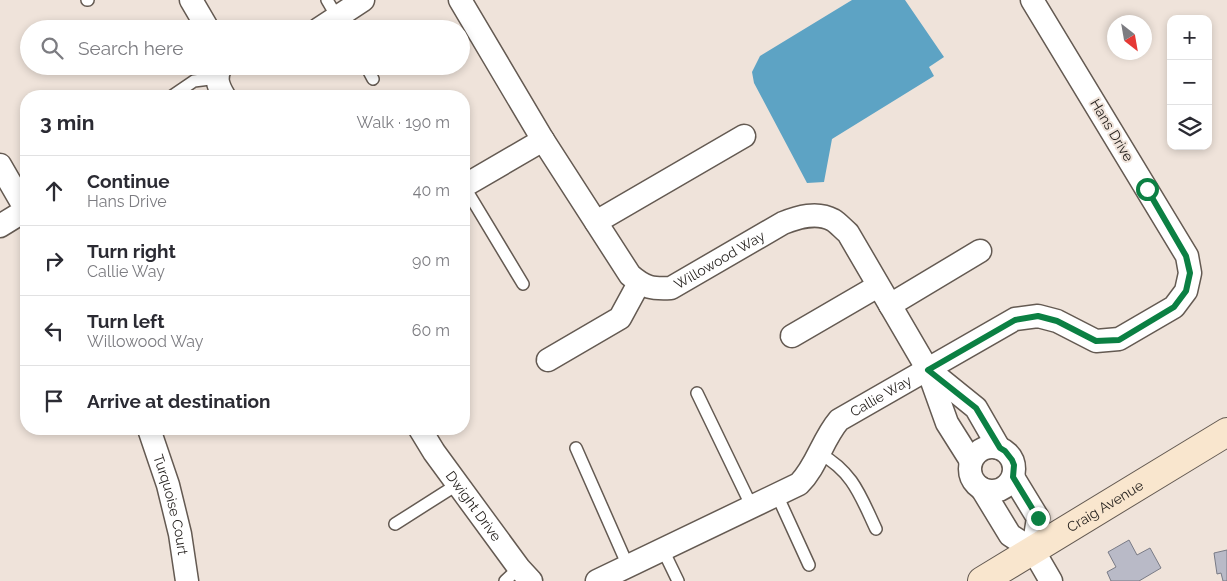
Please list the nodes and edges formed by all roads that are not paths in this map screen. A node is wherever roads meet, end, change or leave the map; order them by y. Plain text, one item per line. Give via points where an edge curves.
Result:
1 (191, 0) edge
2 (363, 0) edge
3 (460, 0) edge
4 (1032, 0) edge
5 (332, 19) edge
6 (203, 20) edge
7 (371, 75) edge
8 (373, 79) dead end
9 (221, 80) edge
10 (181, 90) edge
11 (744, 136) dead end
12 (543, 140) junction
13 (0, 164) edge
14 (470, 183) edge
15 (470, 196) edge
16 (20, 199) edge
17 (20, 214) edge
18 (596, 222) junction
19 (0, 226) edge
20 (980, 251) dead end
21 (639, 283) junction
22 (523, 284) dead end
23 (878, 286) junction
24 (1186, 291) joint
25 (890, 305) junction
26 (792, 336) dead end
27 (548, 360) dead end
28 (928, 370) junction
29 (697, 393) dead end
30 (1227, 432) edge
31 (151, 435) edge
32 (424, 435) edge
33 (576, 448) dead end
34 (1000, 448) junction
35 (819, 453) junction
36 (971, 462) junction
37 (1013, 477) junction
38 (458, 484) junction
39 (982, 489) junction
40 (777, 495) junction
41 (752, 507) junction
42 (395, 524) dead end
43 (876, 529) dead end
44 (663, 550) junction
45 (1033, 550) junction
46 (809, 565) dead end
47 (628, 566) junction
48 (518, 577) edge
49 (187, 581) edge
50 (597, 581) edge
51 (678, 581) edge
52 (982, 581) edge
53 (1051, 581) edge

1 - 6 street
2 - 5 street
3 - 12 street
4 - 24 street, Hans Drive via 1186,256 1190,273
7 - 8 lane
9 - 10 lane via 194,81
11 - 18 street
12 - 14 street
12 - 18 street
13 - 16 street
15 - 22 lane
17 - 19 street
18 - 21 street via 630,275
20 - 25 street
21 - 23 street, Willowood Way via 654,289 671,288 783,223 814,215 832,219 848,233
21 - 27 street via 620,318
23 - 25 street, Willowood Way
23 - 26 street
24 - 28 street, Callie Way via 1174,307 1119,340 1096,341 1057,321 1038,316 1023,318
25 - 28 street, Willowood Way
28 - 34 street, Willowood Way via 976,408
28 - 35 street, Callie Way via 838,420
28 - 36 street, Willowood Way via 947,424
29 - 41 lane
30 - 45 street, Craig Avenue
31 - 49 street, Turquoise Court via 168,485
32 - 38 street, Dwight Drive
33 - 47 lane
34 - 36 street via 982,449
34 - 37 street, Willowood Way via 1012,460
35 - 40 street, Callie Way via 809,475 800,484
35 - 43 lane via 848,474
36 - 39 street, Willowood Way via 970,474
37 - 39 street via 1000,490
37 - 45 street, Willowood Way via 1038,518
38 - 42 lane
38 - 48 street, Dwight Drive
39 - 45 street, Willowood Way via 1010,536
40 - 41 street, Callie Way
40 - 46 lane
41 - 44 street, Callie Way
44 - 47 street, Callie Way
44 - 51 lane
45 - 52 street, Craig Avenue
45 - 53 street, Willowood Way
47 - 50 street, Callie Way

